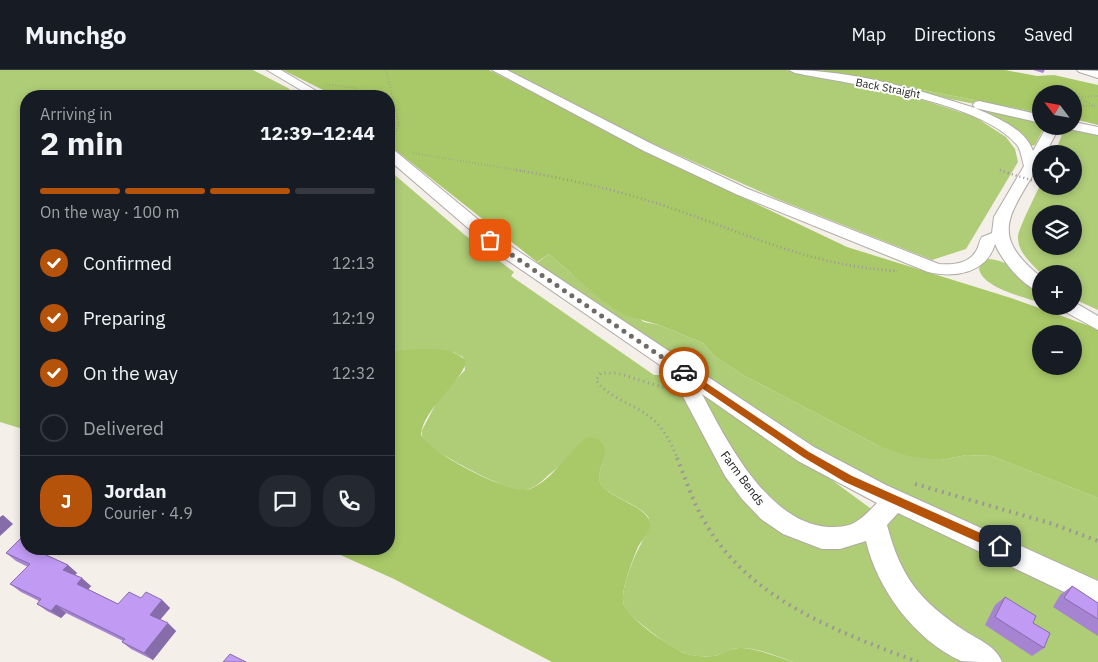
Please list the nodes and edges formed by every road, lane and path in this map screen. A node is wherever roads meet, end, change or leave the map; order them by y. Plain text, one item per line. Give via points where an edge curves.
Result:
1 (273, 70) edge
2 (386, 70) edge
3 (498, 70) edge
4 (795, 70) edge
5 (1083, 70) edge
6 (1098, 75) edge
7 (318, 81) dead end
8 (308, 90) edge
9 (357, 90) edge
10 (390, 90) edge
11 (1098, 96) edge
12 (1082, 97) edge
13 (1082, 100) edge
14 (952, 103) junction
15 (1082, 106) edge
16 (395, 110) edge
17 (1032, 117) edge
18 (395, 121) edge
19 (398, 124) junction
20 (1082, 128) edge
21 (1098, 131) edge
22 (395, 132) edge
23 (1049, 135) edge
24 (395, 153) edge
25 (395, 155) edge
26 (1031, 157) junction
27 (1000, 170) dead end
28 (1032, 180) edge
29 (1000, 235) junction
30 (982, 256) junction
31 (1015, 263) junction
32 (905, 271) dead end
33 (1032, 278) edge
34 (1082, 314) edge
35 (1097, 323) edge
36 (678, 368) junction
37 (691, 392) junction
38 (915, 484) dead end
39 (894, 501) junction
40 (874, 522) junction
41 (1098, 541) edge
42 (1098, 595) edge
43 (918, 662) edge
44 (988, 662) edge

1 - 8 street
2 - 10 path
3 - 30 street via 735,188 927,266 954,270
4 - 14 street, Back Straight
5 - 6 street
7 - 9 path
11 - 12 path
13 - 15 path via 1095,106
14 - 17 street via 967,103
14 - 26 street via 1002,125 1019,139
16 - 19 path
18 - 19 path
19 - 22 path
20 - 21 street
23 - 26 street via 1037,156
24 - 32 path via 538,172 641,198 783,251 841,266
25 - 36 street via 503,249
26 - 29 street via 1031,166 999,224
27 - 28 path, bridge
29 - 30 street via 988,240
29 - 31 street
30 - 31 street
31 - 33 street
34 - 35 street
36 - 37 street, Farm Bends
36 - 39 street via 806,454
37 - 40 street, Farm Bends via 724,454 758,500 775,517 797,530 823,538 852,535
37 - 43 path via 658,387 612,372 601,373 596,380 603,389 638,407 658,424 707,526 722,549 752,580 803,613
38 - 41 path via 1053,524
39 - 40 street, Farm Bends
39 - 42 street via 1025,558
40 - 44 street via 887,568 914,608

